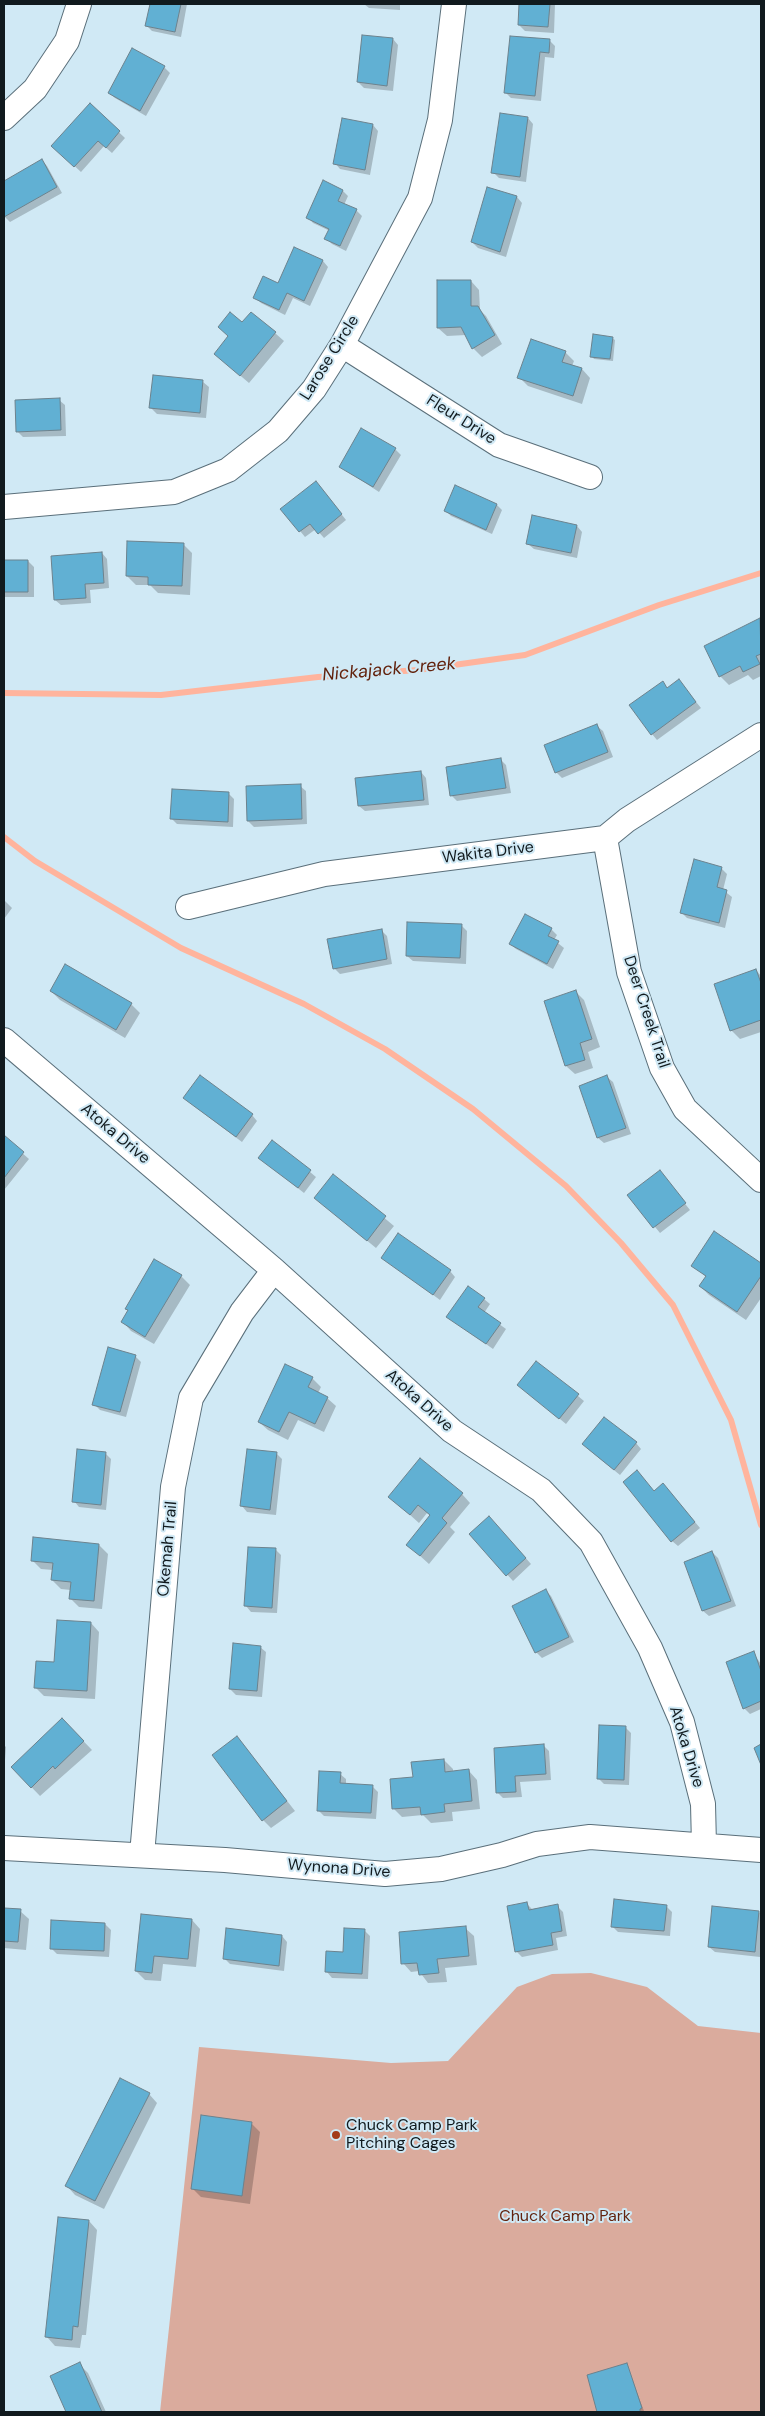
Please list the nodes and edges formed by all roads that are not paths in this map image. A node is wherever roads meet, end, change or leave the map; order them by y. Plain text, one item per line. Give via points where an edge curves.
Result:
1 (79, 4) edge
2 (454, 4) edge
3 (4, 118) edge
4 (342, 345) junction
5 (590, 477) dead end
6 (4, 507) edge
7 (761, 735) edge
8 (605, 838) junction
9 (188, 907) dead end
10 (4, 1040) edge
11 (761, 1180) edge
12 (274, 1270) junction
13 (704, 1845) junction
14 (4, 1848) edge
15 (761, 1850) edge
16 (142, 1855) junction

1 - 3 street via 68,41 35,89
2 - 4 street, Larose Circle via 440,120 420,198
4 - 5 street, Fleur Drive via 499,445
4 - 6 street, Larose Circle via 314,389 278,431 228,470 174,492
7 - 8 street via 627,820
8 - 9 street, Wakita Drive via 324,874
8 - 11 street, Deer Creek Trail via 630,972 662,1068 685,1108
10 - 12 street, Atoka Drive
12 - 13 street, Atoka Drive via 452,1431 541,1490 590,1542 650,1648 682,1722 703,1804
12 - 16 street, Okemah Trail via 242,1312 191,1398 173,1487
13 - 15 street, Wynona Drive
13 - 16 street, Wynona Drive via 590,1838 537,1844 441,1869 385,1874
14 - 16 street, Wynona Drive

